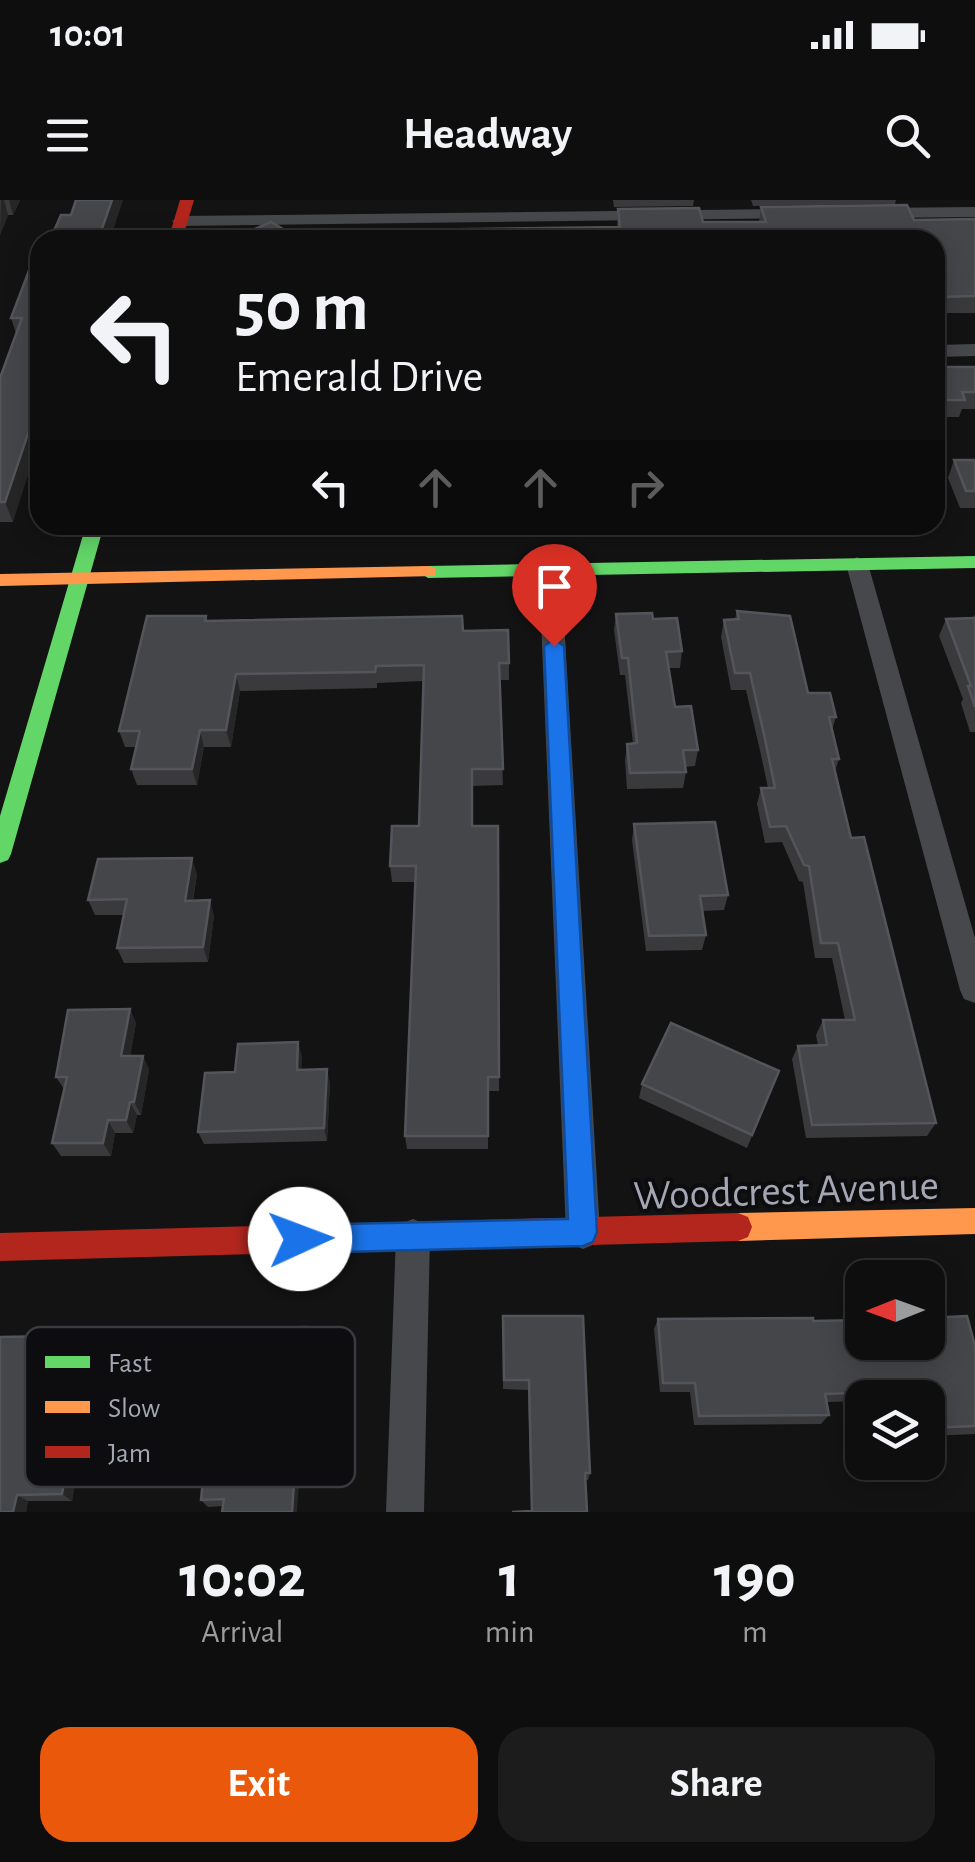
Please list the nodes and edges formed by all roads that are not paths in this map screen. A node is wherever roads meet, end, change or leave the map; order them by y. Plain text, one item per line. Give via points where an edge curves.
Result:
1 (975, 212) edge
2 (856, 213) edge
3 (816, 214) edge
4 (181, 220) edge
5 (975, 350) edge
6 (945, 351) edge
7 (92, 535) edge
8 (975, 562) edge
9 (857, 564) junction
10 (550, 570) junction
11 (80, 579) junction
12 (0, 580) edge
13 (0, 854) edge
14 (975, 990) edge
15 (975, 1221) edge
16 (583, 1232) junction
17 (413, 1236) junction
18 (0, 1247) edge
19 (405, 1512) edge

1 - 2 street
3 - 4 street
5 - 6 street
7 - 11 street
8 - 9 street
9 - 10 street
9 - 14 street
10 - 11 street
10 - 16 street
11 - 12 street
11 - 13 street
15 - 16 street, Woodcrest Avenue
16 - 17 street, Woodcrest Avenue
17 - 18 street, Woodcrest Avenue
17 - 19 street

